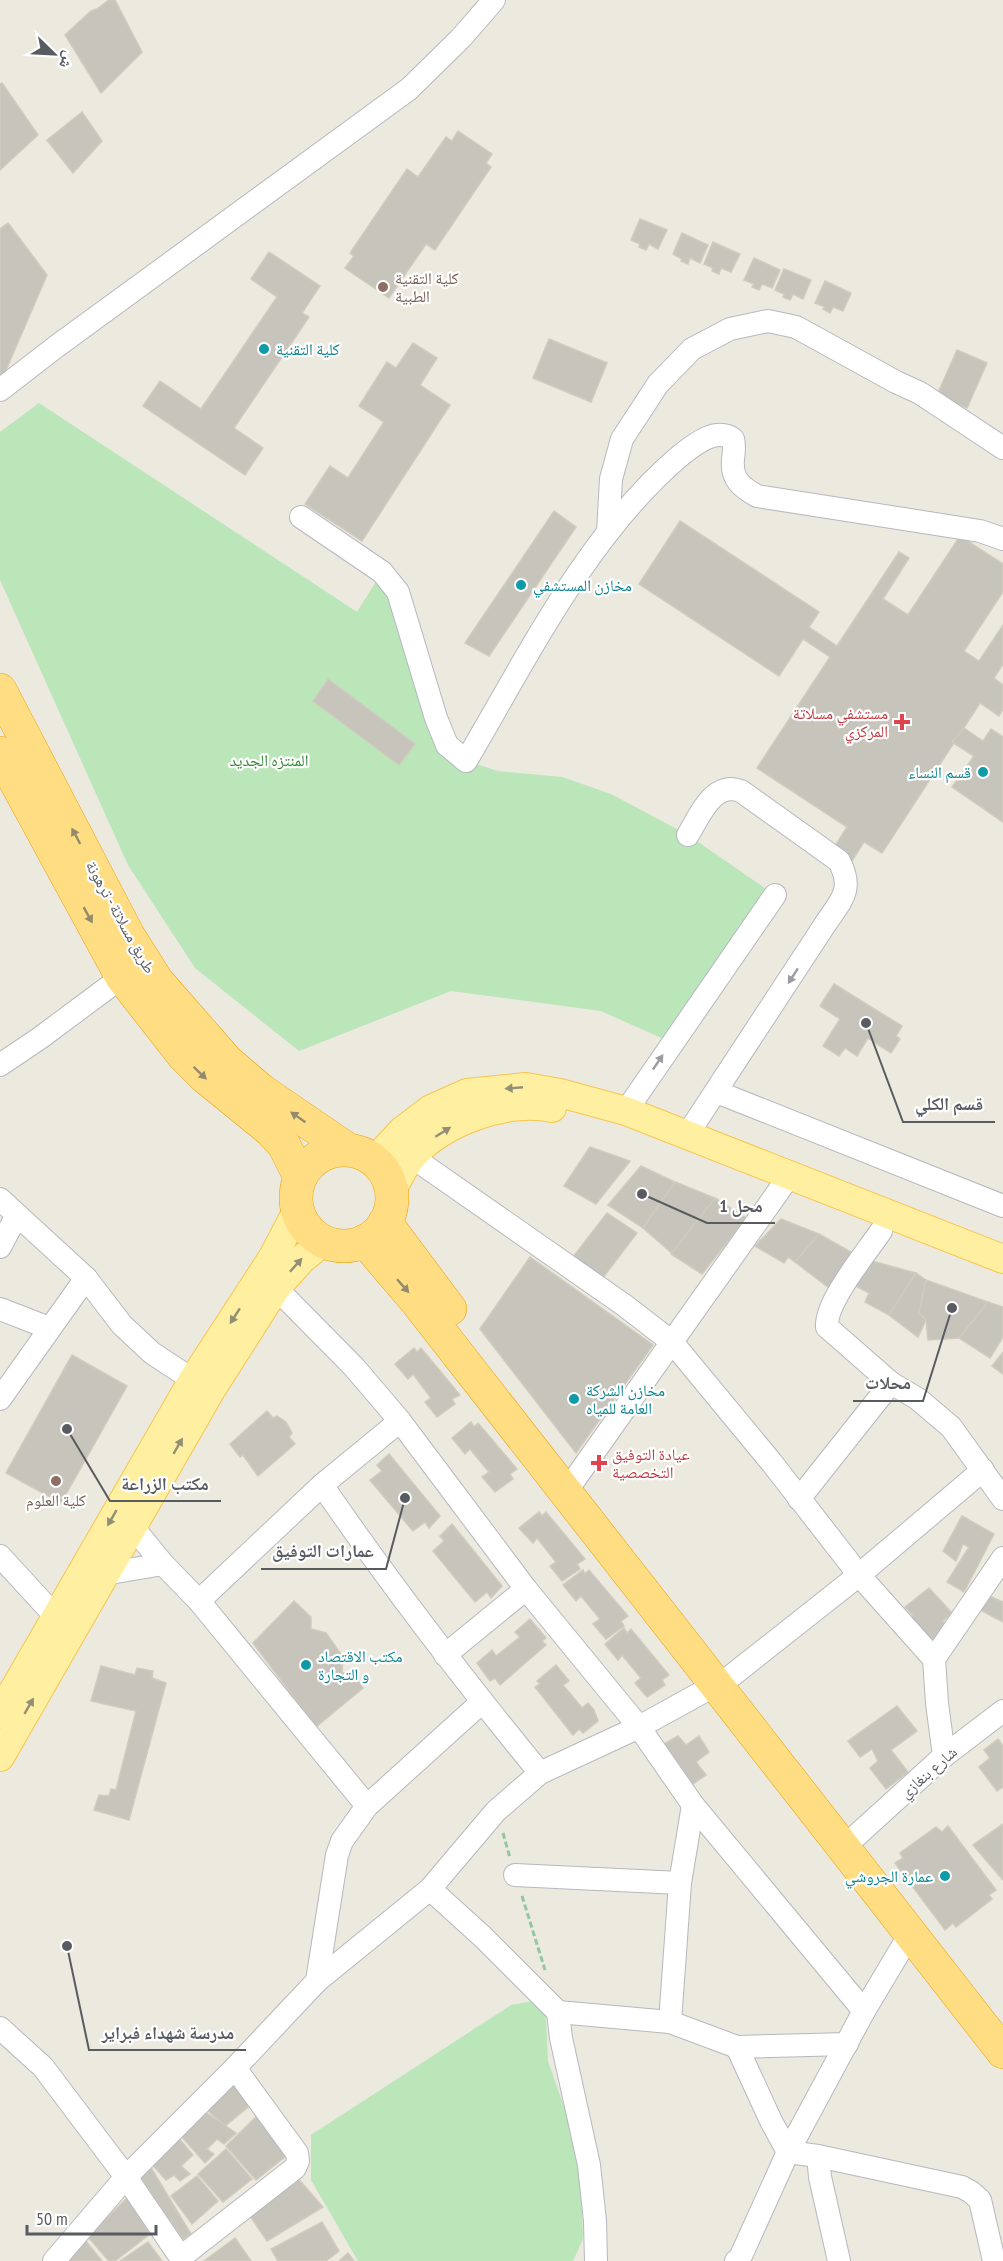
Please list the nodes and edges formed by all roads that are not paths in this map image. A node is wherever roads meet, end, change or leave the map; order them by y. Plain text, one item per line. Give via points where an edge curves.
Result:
1 (494, 0) edge
2 (0, 390) edge
3 (1003, 448) edge
4 (301, 517) dead end
5 (608, 532) junction
6 (1003, 539) edge
7 (0, 690) edge
8 (5, 747) edge
9 (688, 835) dead end
10 (775, 896) dead end
11 (122, 977) junction
12 (0, 1065) edge
13 (717, 1092) junction
14 (626, 1111) junction
15 (683, 1142) junction
16 (361, 1155) junction
17 (412, 1157) junction
18 (300, 1177) junction
19 (786, 1182) junction
20 (392, 1190) junction
21 (0, 1199) edge
22 (1003, 1206) edge
23 (297, 1211) junction
24 (17, 1215) junction
25 (881, 1231) junction
26 (375, 1232) junction
27 (323, 1242) junction
28 (0, 1247) edge
29 (1003, 1259) edge
30 (1003, 1276) edge
31 (86, 1278) junction
32 (276, 1288) junction
33 (0, 1309) edge
34 (49, 1328) junction
35 (672, 1342) junction
36 (193, 1380) junction
37 (891, 1383) junction
38 (0, 1399) edge
39 (400, 1421) junction
40 (983, 1470) junction
41 (575, 1479) junction
42 (322, 1485) junction
43 (799, 1499) junction
44 (1003, 1499) edge
45 (132, 1526) junction
46 (0, 1556) edge
47 (1003, 1558) edge
48 (163, 1564) junction
49 (104, 1574) junction
50 (859, 1575) junction
51 (526, 1589) junction
52 (199, 1601) junction
53 (56, 1617) junction
54 (445, 1655) junction
55 (934, 1659) junction
56 (724, 1682) junction
57 (482, 1702) junction
58 (1003, 1711) edge
59 (0, 1714) edge
60 (639, 1727) junction
61 (944, 1756) junction
62 (0, 1757) edge
63 (540, 1773) junction
64 (693, 1805) junction
65 (367, 1806) junction
66 (855, 1836) junction
67 (515, 1875) road end
68 (680, 1883) junction
69 (430, 1888) junction
70 (910, 1934) junction
71 (317, 1981) junction
72 (864, 2011) junction
73 (558, 2012) junction
74 (670, 2022) junction
75 (1003, 2025) edge
76 (0, 2028) edge
77 (847, 2044) junction
78 (737, 2047) junction
79 (1003, 2052) edge
80 (235, 2068) junction
81 (788, 2152) junction
82 (818, 2156) junction
83 (126, 2177) junction
84 (182, 2259) edge
85 (738, 2260) edge
86 (54, 2261) edge
87 (596, 2261) edge
88 (839, 2261) edge
89 (994, 2261) edge

1 - 2 street via 409,89
3 - 5 street via 920,393 796,327 768,321 730,328 692,349 658,384 622,440 611,479
4 - 5 street via 382,572 398,592 436,718 447,745 466,761 562,600
5 - 6 street via 655,477 692,447 721,434 735,444 732,470 738,483 757,496 980,531
7 - 8 highway, طريق مسلاتة - ترهونة
8 -> 11 highway, طريق مسلاتة - ترهونة
16 -> 8 highway, طريق مسلاتة - ترهونة via 262,1091 227,1061 157,981
9 -> 13 street via 710,799 732,788 839,861 848,884
14 -> 10 street
11 - 12 street
11 -> 18 highway, طريق مسلاتة - ترهونة via 183,1055 284,1145
13 - 15 street
13 - 22 street
14 - 15 main road
14 -> 16 main road via 526,1087 466,1093 431,1109
17 -> 15 main road via 457,1123 489,1112 523,1107 547,1107
15 - 19 main road
16 - 18 highway via 328,1152 312,1161
16 - 20 highway via 386,1174
17 - 20 main road
17 - 35 street
18 - 23 highway via 295,1194
19 - 25 main road
19 - 29 main road
19 - 35 street
20 - 26 highway via 390,1212
21 - 24 street
23 - 27 highway via 302,1224
23 -> 36 main road via 273,1257
24 - 28 street
24 - 31 street
25 - 30 main road
25 - 37 street via 832,1302 826,1319 827,1327
26 - 27 highway via 351,1246
26 - 41 highway
26 -> 56 highway via 417,1302
32 -> 27 main road
31 - 34 street
31 - 36 street via 122,1325 152,1353
32 - 39 street
45 -> 32 main road
33 - 34 street
34 - 38 street
35 - 41 street
35 - 43 street
36 -> 53 main road
37 - 40 street via 918,1398 951,1427
37 - 43 street
39 - 42 street
39 - 51 street
40 - 44 street
40 - 50 street
41 - 56 highway
42 - 52 street
42 - 54 street
43 - 50 street
45 - 48 street
45 - 49 main road
46 - 53 street
47 - 55 street
48 - 49 street
48 - 52 street
62 -> 49 main road
50 - 55 street
50 - 56 street
51 - 54 street
51 - 60 street
52 - 65 street
53 - 59 main road
54 - 57 street
55 - 61 street
56 - 60 street
56 - 66 highway
56 - 70 highway
57 - 63 street
57 - 65 street
58 - 61 street, شارع بنغازي
60 - 63 street
60 - 64 street
61 - 66 street, شارع بنغازي
63 - 69 street via 496,1811
64 - 68 street
64 - 72 street
65 - 71 street via 342,1841 337,1855
66 - 75 highway
67 - 68 street
68 - 74 street
69 - 71 street
69 - 73 street
70 - 72 street
70 - 79 highway
71 - 80 street
72 - 77 street
73 - 74 street
73 - 87 street via 589,2165
74 - 78 street
76 - 83 street via 43,2067
77 - 78 street
77 - 81 street
78 - 81 street
80 - 83 street
80 - 84 street via 293,2146 298,2161 295,2168
81 - 82 street
81 - 85 street
82 - 88 street
82 - 89 street via 971,2192 980,2200
83 - 84 street
83 - 86 street

